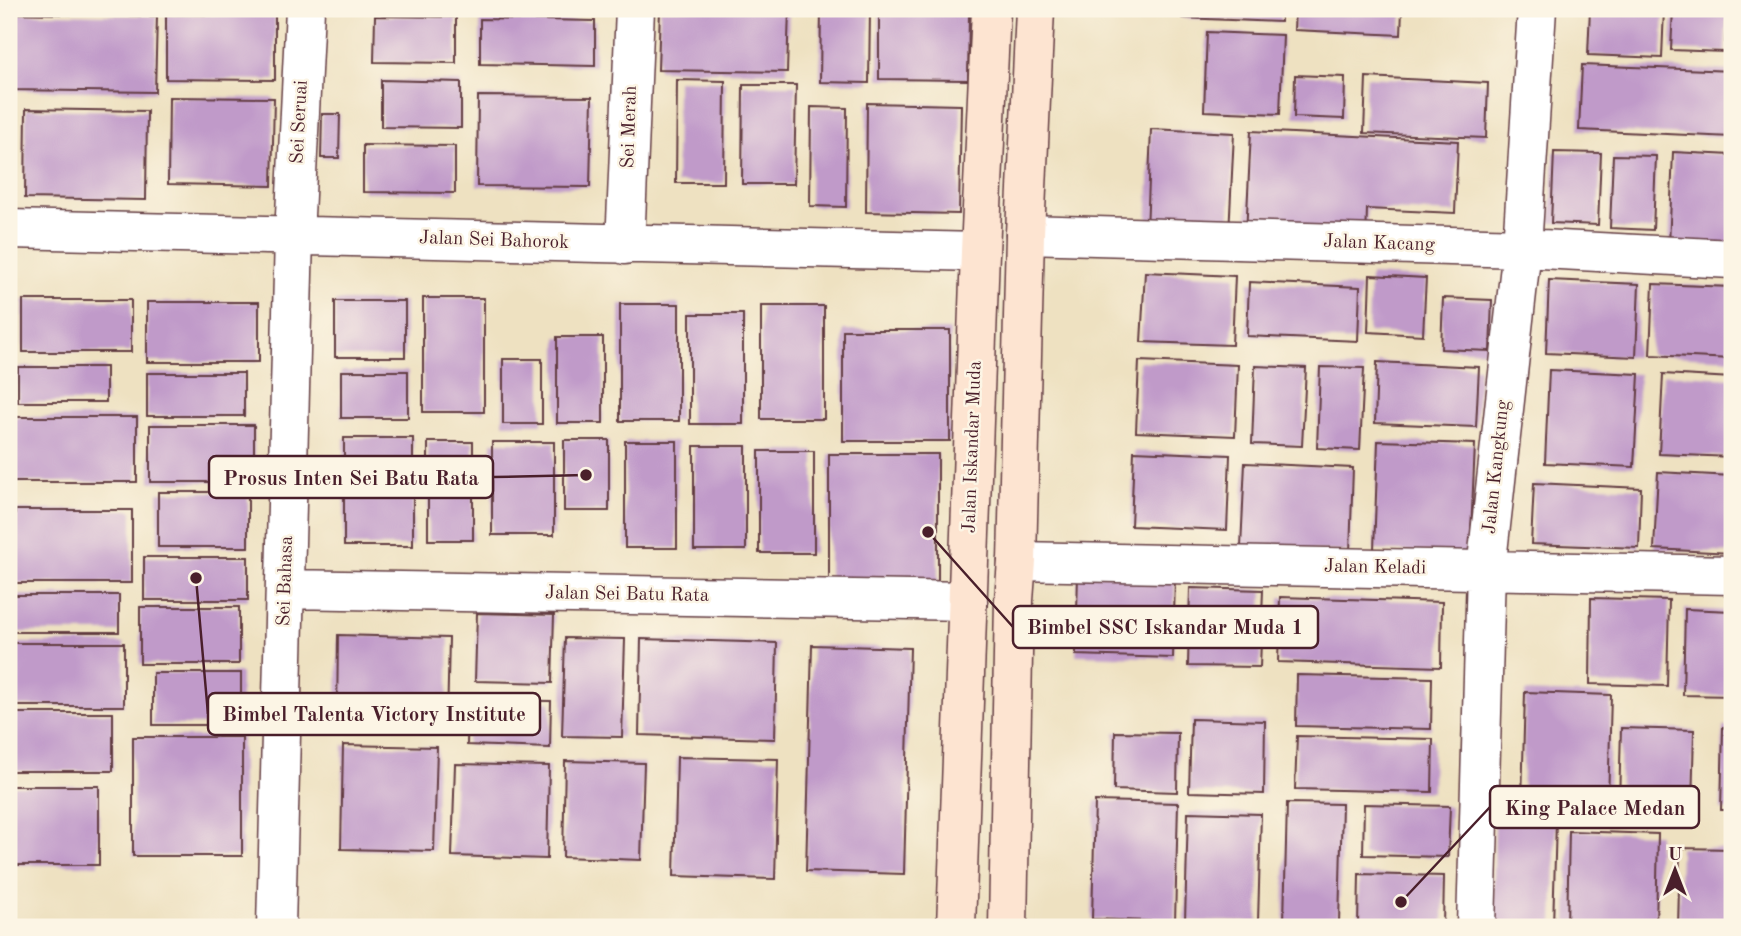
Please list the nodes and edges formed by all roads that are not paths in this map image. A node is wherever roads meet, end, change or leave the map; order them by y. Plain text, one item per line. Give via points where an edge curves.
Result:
1 (305, 9) edge
2 (635, 9) edge
3 (991, 9) edge
4 (1035, 9) edge
5 (1537, 9) edge
6 (9, 229) edge
7 (294, 236) junction
8 (625, 245) junction
9 (1025, 245) junction
10 (1522, 248) junction
11 (980, 252) junction
12 (1732, 259) edge
13 (1017, 561) junction
14 (1486, 570) junction
15 (1732, 575) edge
16 (286, 589) junction
17 (1014, 600) junction
18 (968, 601) junction
19 (276, 927) edge
20 (956, 927) edge
21 (1008, 927) edge
22 (1476, 927) edge

1 - 7 street, Sei Seruai
2 - 8 street, Sei Merah
3 - 11 main road, Jalan Iskandar Muda
4 - 9 main road
5 - 10 street, Jalan Kangkung
6 - 7 street, Jalan Sei Bahorok
7 - 8 street, Jalan Sei Bahorok
7 - 16 street, Sei Bahasa
8 - 11 street, Jalan Sei Bahorok
9 - 10 street, Jalan Kacang
9 - 11 main road
9 - 13 main road
10 - 12 street, Jalan Kacang
10 - 14 street, Jalan Kangkung
11 - 18 main road, Jalan Iskandar Muda
13 - 14 street, Jalan Keladi
13 - 17 main road
14 - 15 street, Jalan Keladi
14 - 22 street, Jalan Kangkung
16 - 18 street, Jalan Sei Batu Rata
16 - 19 street, Sei Bahasa
17 - 18 main road
17 - 21 main road
18 - 20 main road, Jalan Iskandar Muda

